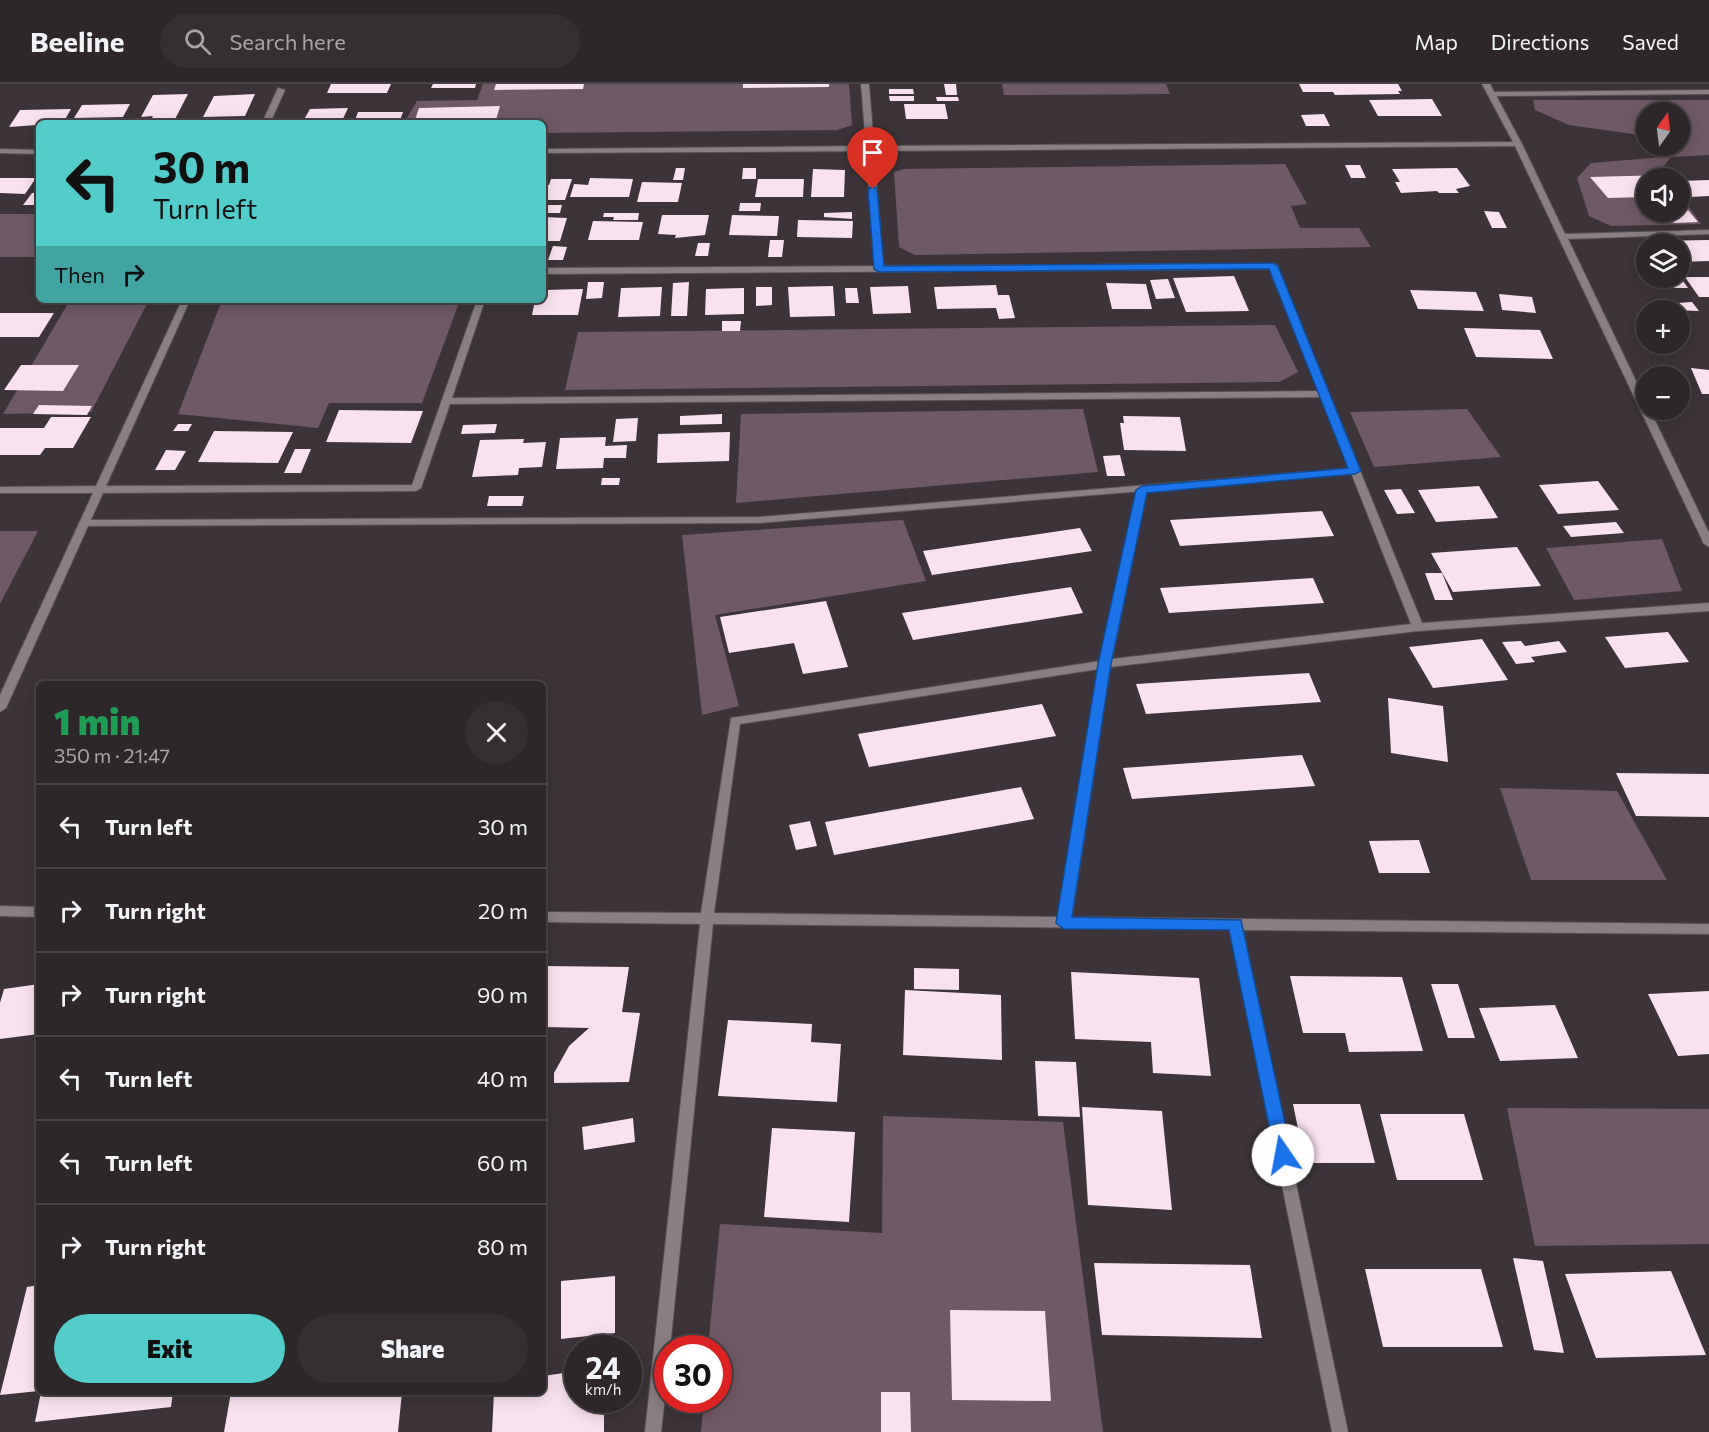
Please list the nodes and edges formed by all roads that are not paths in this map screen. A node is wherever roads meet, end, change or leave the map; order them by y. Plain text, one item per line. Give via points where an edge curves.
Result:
1 (865, 84) edge
2 (1486, 84) edge
3 (281, 90) dead end
4 (1709, 92) edge
5 (1491, 94) junction
6 (267, 120) edge
7 (1518, 144) junction
8 (869, 149) junction
9 (0, 151) edge
10 (546, 151) edge
11 (36, 152) edge
12 (1709, 232) edge
13 (1562, 237) junction
14 (879, 269) junction
15 (546, 272) edge
16 (185, 303) edge
17 (480, 303) edge
18 (1324, 394) junction
19 (447, 401) junction
20 (1355, 471) junction
21 (0, 490) edge
22 (99, 490) junction
23 (1142, 490) junction
24 (84, 523) junction
25 (1709, 544) edge
26 (1709, 608) edge
27 (1418, 627) junction
28 (1105, 664) junction
29 (0, 708) edge
30 (0, 911) edge
31 (36, 912) edge
32 (546, 917) edge
33 (707, 919) junction
34 (1064, 923) junction
35 (1235, 924) junction
36 (1709, 929) edge
37 (653, 1432) edge
38 (1340, 1432) edge

1 - 8 street
2 - 5 street
3 - 6 street
4 - 5 street
5 - 7 street
7 - 8 street
7 - 13 street
8 - 10 street
8 - 14 street
9 - 11 street
12 - 13 street
13 - 25 street
14 - 15 street
14 - 18 street via 1273,266
16 - 22 street
17 - 19 street
18 - 19 street
18 - 20 street
19 - 22 street via 416,488
20 - 23 street
20 - 27 street
21 - 22 street
22 - 24 street
23 - 24 street via 759,520
23 - 28 street
24 - 29 street
26 - 27 street
27 - 28 street
28 - 33 street via 735,721
28 - 34 street
30 - 31 street
32 - 33 street
33 - 34 street
33 - 37 street
34 - 35 street
35 - 36 street
35 - 38 street

